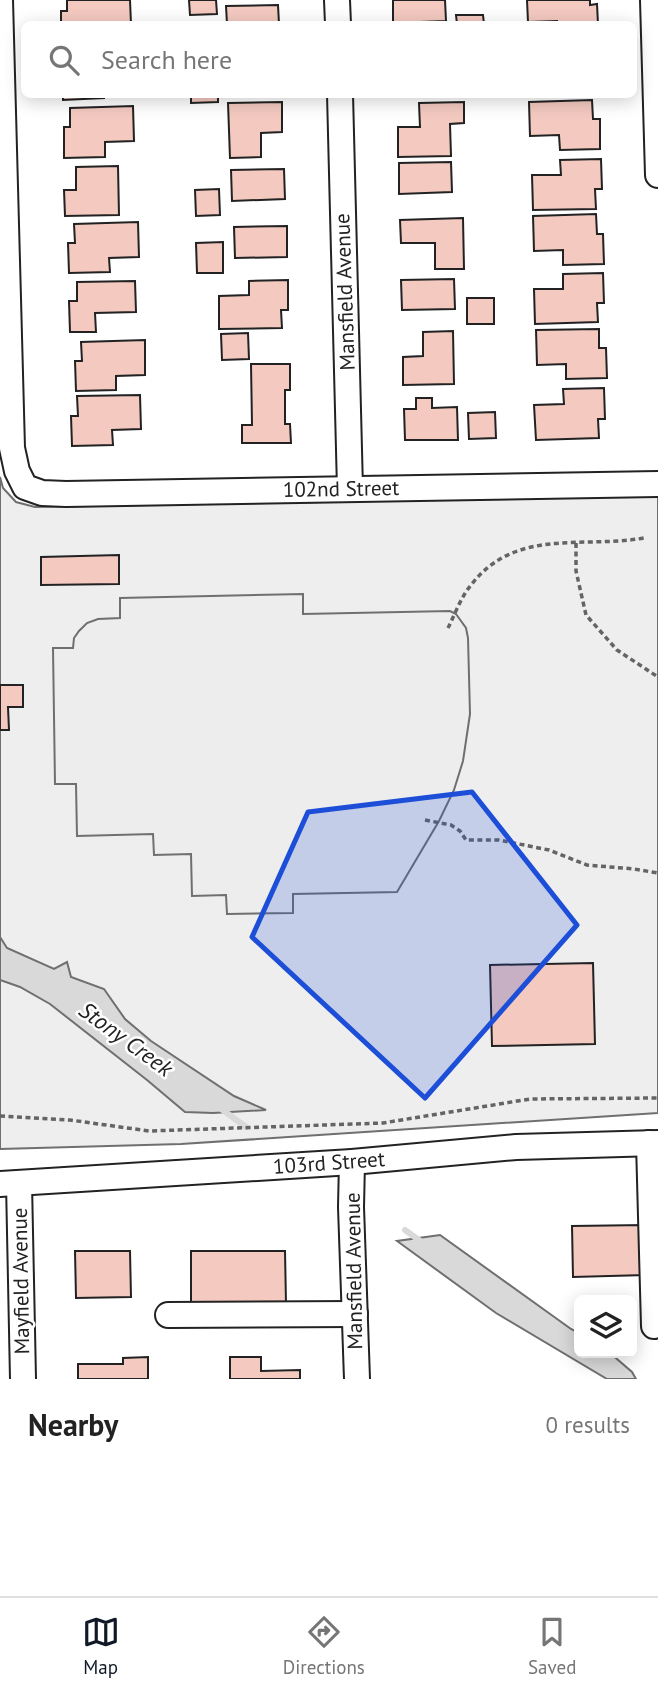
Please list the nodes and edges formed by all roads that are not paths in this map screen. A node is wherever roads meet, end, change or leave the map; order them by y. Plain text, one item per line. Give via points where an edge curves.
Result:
1 (0, 0) edge
2 (338, 0) edge
3 (653, 0) edge
4 (338, 21) edge
5 (340, 98) edge
6 (658, 155) edge
7 (658, 175) edge
8 (658, 484) edge
9 (350, 489) junction
10 (653, 1143) edge
11 (352, 1162) junction
12 (10, 1183) edge
13 (355, 1314) junction
14 (168, 1315) dead end
15 (654, 1326) dead end
16 (11, 1352) edge
17 (23, 1379) edge
18 (357, 1379) edge

1 - 9 street, 102nd Street via 12,448 25,487 66,494
2 - 4 street
3 - 6 street
5 - 9 street, Mansfield Avenue
6 - 7 street
8 - 9 street, 102nd Street
10 - 11 street, 103rd Street via 516,1147
10 - 15 street
11 - 12 street, 103rd Street
11 - 13 street, Mansfield Avenue
12 - 16 street, Mayfield Avenue
13 - 14 street
13 - 18 street, Mansfield Avenue
16 - 17 street, Mayfield Avenue

